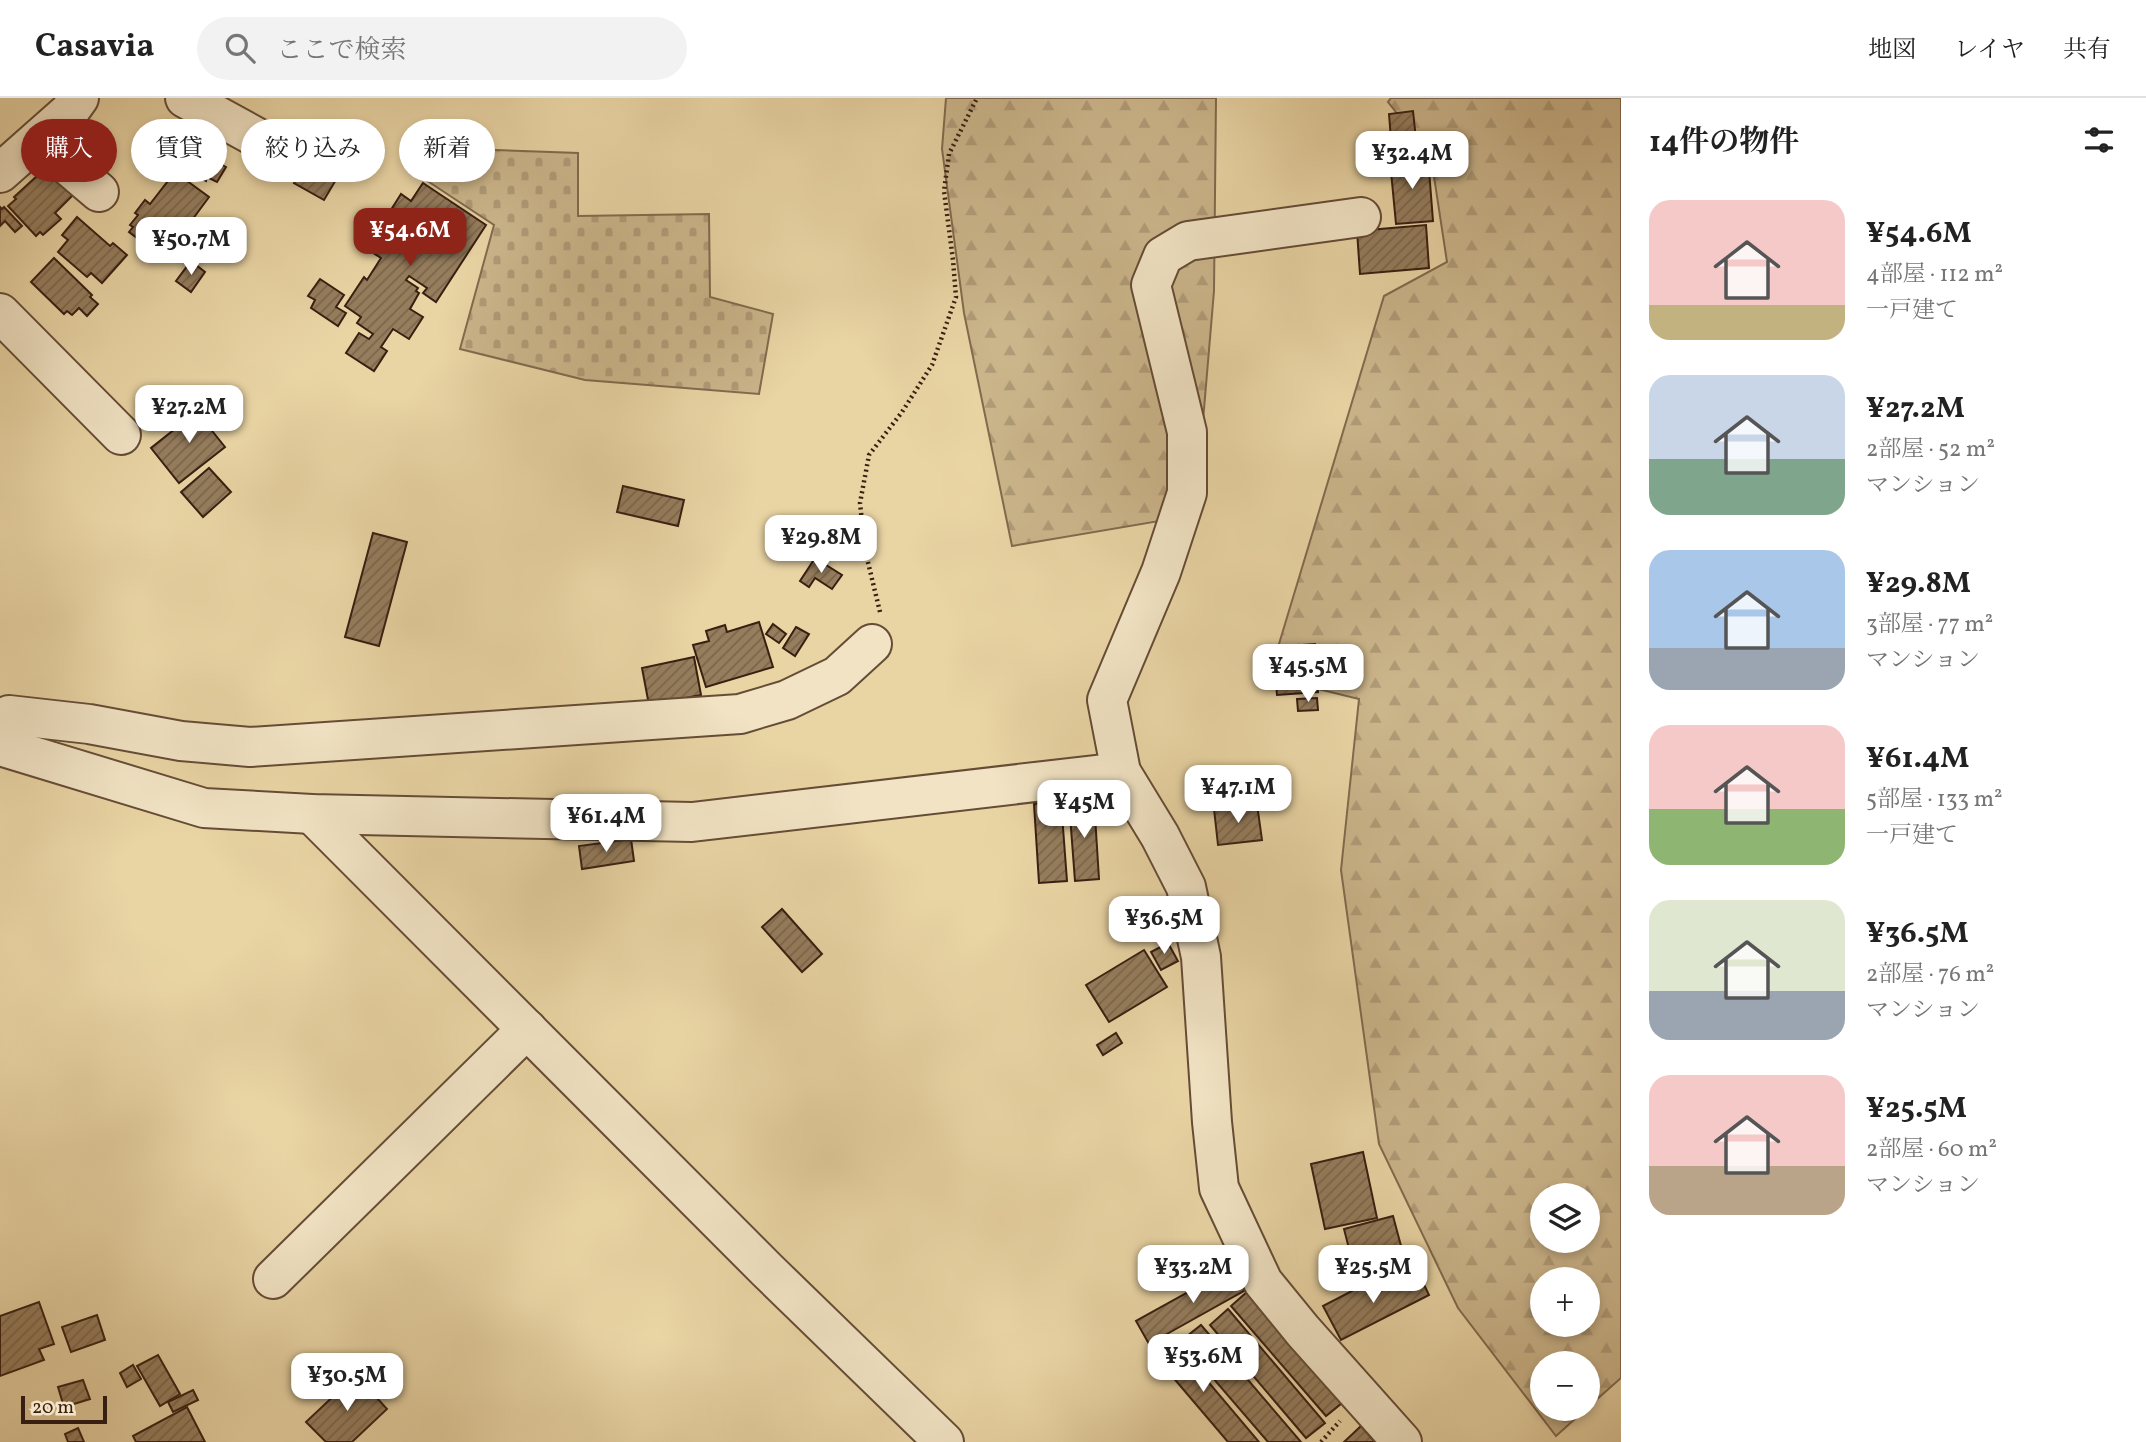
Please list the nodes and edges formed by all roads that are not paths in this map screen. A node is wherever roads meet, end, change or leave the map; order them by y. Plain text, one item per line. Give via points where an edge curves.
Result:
1 (79, 98) edge
2 (185, 98) edge
3 (61, 119) edge
4 (241, 129) edge
5 (21, 154) edge
6 (0, 173) edge
7 (87, 182) edge
8 (99, 192) dead end
9 (1361, 217) dead end
10 (0, 313) edge
11 (121, 435) dead end
12 (872, 644) road end
13 (0, 721) edge
14 (0, 747) edge
15 (1121, 772) junction
16 (312, 814) junction
17 (527, 1029) junction
18 (274, 1279) dead end
19 (944, 1442) edge
20 (1402, 1442) edge

1 - 3 street
2 - 4 street
5 - 6 street
7 - 8 street
9 - 15 street via 1188,241 1163,256 1151,285 1187,432 1187,493 1161,572 1107,701
10 - 11 street
12 - 13 street via 837,676 787,700 740,714 250,747 9,715
14 - 16 street via 204,808
15 - 16 street via 692,822
15 - 20 street via 1186,887 1201,957 1219,1188 1263,1282
16 - 17 street
17 - 18 street
17 - 19 street

